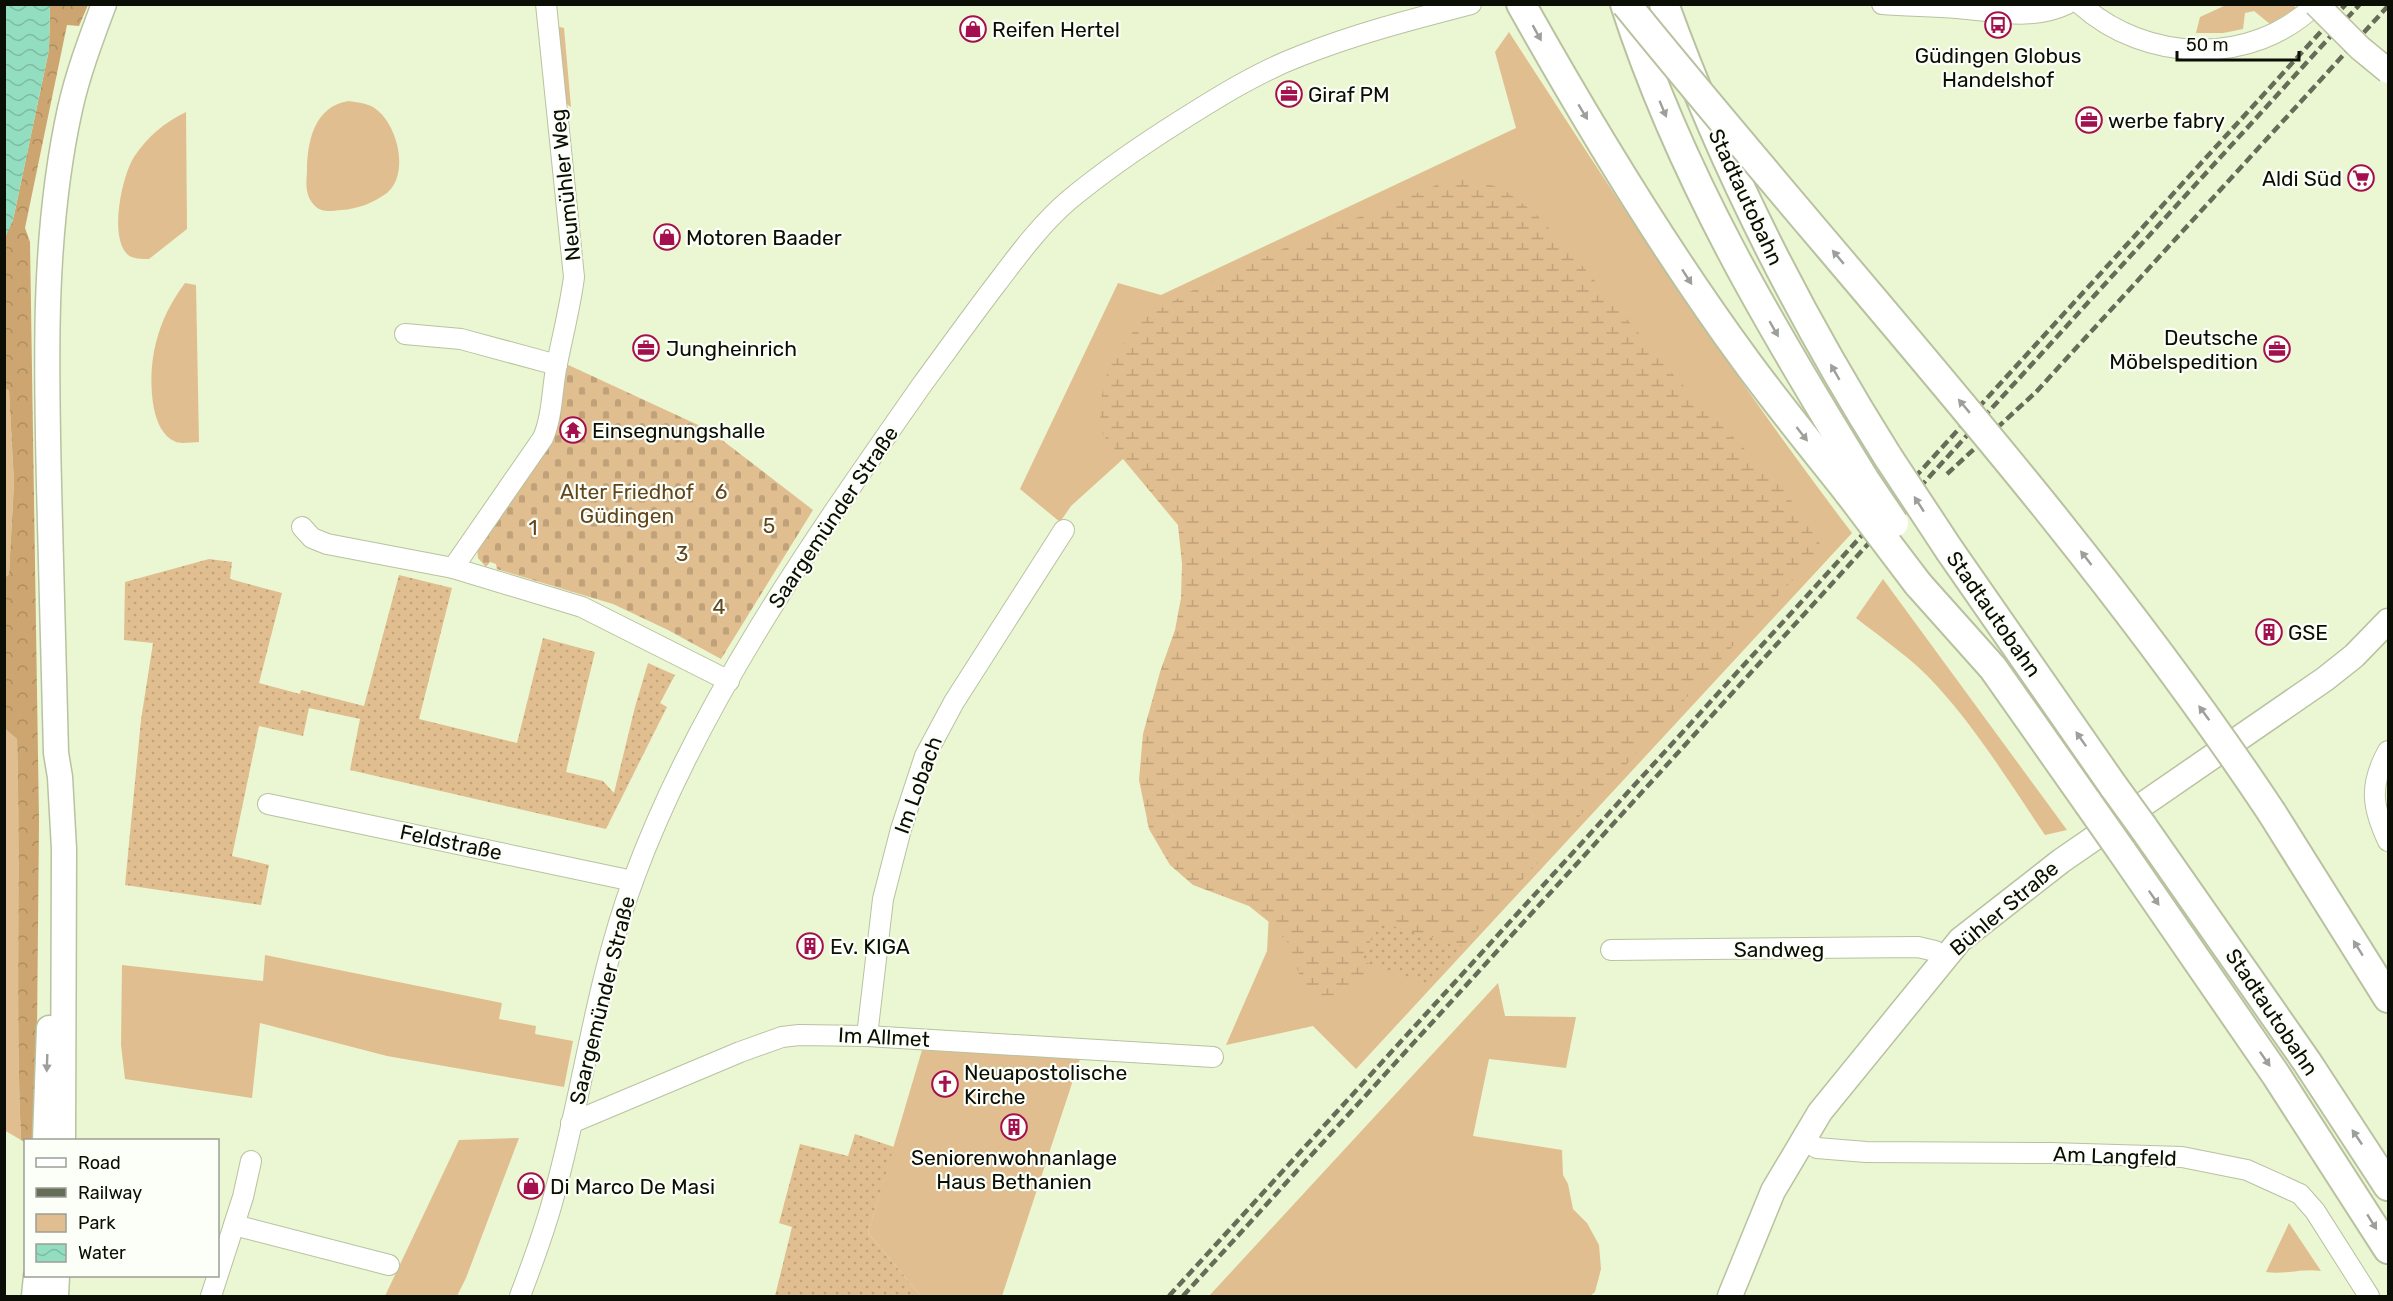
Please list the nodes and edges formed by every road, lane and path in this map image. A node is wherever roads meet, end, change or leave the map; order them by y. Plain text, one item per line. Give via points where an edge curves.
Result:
1 (104, 4) edge
2 (546, 4) edge
3 (1471, 4) edge
4 (1521, 4) edge
5 (1626, 4) edge
6 (1664, 4) edge
7 (1671, 4) edge
8 (1882, 4) edge
9 (2067, 4) edge
10 (2080, 4) edge
11 (2316, 4) edge
12 (1675, 36) junction
13 (2388, 71) edge
14 (405, 334) dead end
15 (557, 365) junction
16 (1857, 487) junction
17 (302, 527) dead end
18 (1064, 530) dead end
19 (453, 568) junction
20 (2388, 621) edge
21 (729, 681) junction
22 (2388, 751) edge
23 (56, 753) junction
24 (268, 804) dead end
25 (2388, 841) edge
26 (633, 880) junction
27 (1611, 950) dead end
28 (1944, 958) junction
29 (2388, 998) edge
30 (867, 1036) junction
31 (1213, 1057) dead end
32 (571, 1123) junction
33 (45, 1139) edge
34 (63, 1139) edge
35 (1803, 1139) junction
36 (250, 1161) dead end
37 (2388, 1186) edge
38 (234, 1225) junction
39 (2388, 1249) edge
40 (389, 1265) dead end
41 (219, 1271) edge
42 (36, 1277) edge
43 (57, 1277) edge
44 (217, 1277) edge
45 (34, 1296) edge
46 (56, 1296) edge
47 (211, 1296) edge
48 (520, 1296) edge
49 (1730, 1296) edge
50 (2369, 1296) edge

1 - 23 main road via 70,109 50,268 46,359
2 - 15 street, Neumühler Weg via 574,277
3 - 21 street, Saargemünder Straße via 1389,25 1294,57 1213,100 1067,202 1043,225 1001,278 838,504
4 -> 16 highway via 1638,202 1694,287 1747,362
5 -> 16 highway, Stadtautobahn via 1641,54 1677,143
29 -> 5 highway, bridge via 2272,813 2172,669 2033,490
6 - 12 highway, Stadtautobahn
7 - 12 highway
8 - 9 street via 2029,15 2049,13
10 - 11 street via 2104,24 2126,35 2208,51 2251,45 2270,37
11 - 13 main road, bridge
37 -> 12 highway, Stadtautobahn, bridge via 2300,1052 1888,457 1778,267 1727,160
14 - 15 street via 461,339
15 - 19 street, Neumühler Weg via 543,438
16 -> 39 highway, Stadtautobahn, bridge via 1993,668 2121,850 2276,1075
17 - 19 street via 312,538 327,544
18 - 30 street, Im Lobach via 954,702 925,756 887,876
19 - 21 street via 582,607
20 - 28 main road, Bühler Straße via 2325,680 2061,861 1980,923
21 - 26 street, Saargemünder Straße via 674,784
22 - 25 street via 2374,795
23 -> 33 main road via 50,778 50,1002
23 - 34 main road via 64,849
24 - 26 street, Feldstraße
26 - 32 street, Saargemünder Straße via 600,989
27 - 28 street, Sandweg via 1918,947
28 - 35 main road, Bühler Straße via 1820,1112
30 - 31 street, Im Allmet
30 - 32 street, Im Allmet via 814,1033 782,1037
32 - 48 street, Saargemünder Straße via 556,1190
35 - 49 main road, Bühler Straße via 1773,1191
35 - 50 street, Am Langfeld via 1817,1148 1866,1152 2182,1157 2247,1170 2300,1194
36 - 38 street
38 - 40 street
38 - 41 street
42 - 45 main road
43 - 46 main road
44 - 47 street

